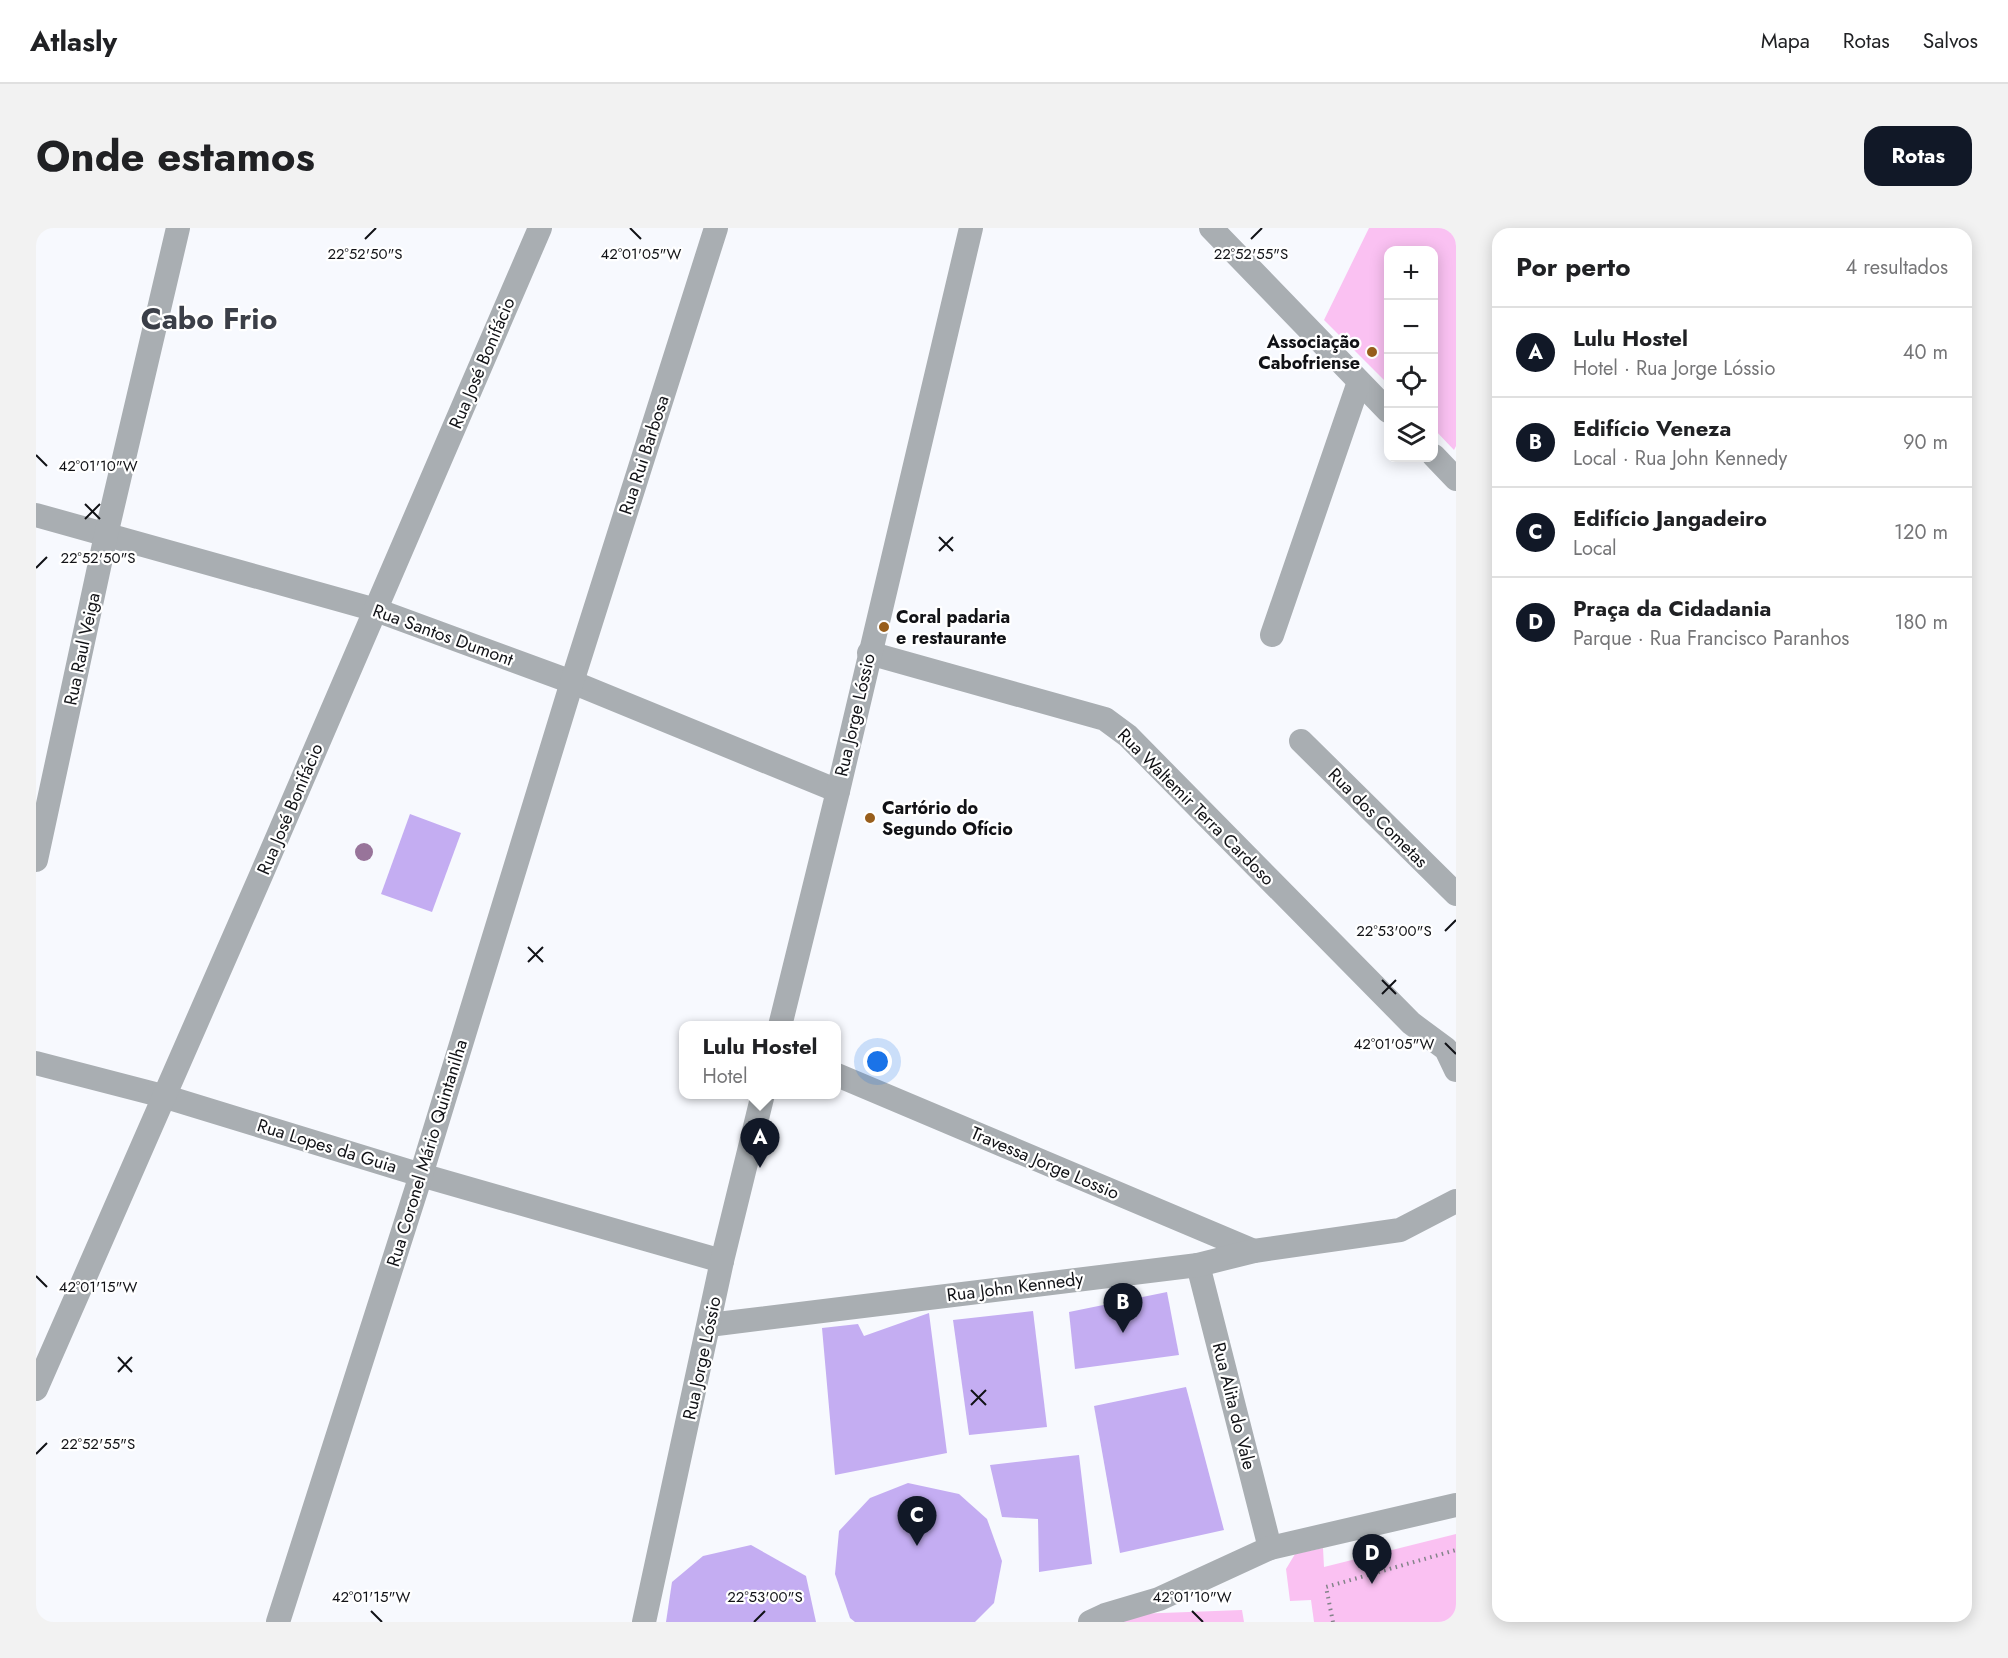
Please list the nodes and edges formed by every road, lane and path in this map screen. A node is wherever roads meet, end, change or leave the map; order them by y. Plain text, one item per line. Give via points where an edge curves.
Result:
1 (178, 228) edge
2 (540, 228) edge
3 (716, 228) edge
4 (971, 228) edge
5 (1211, 228) edge
6 (1359, 382) junction
7 (1386, 408) edge
8 (1438, 460) edge
9 (1456, 478) edge
10 (36, 515) edge
11 (106, 535) junction
12 (376, 610) junction
13 (1272, 635) dead end
14 (869, 653) junction
15 (572, 682) junction
16 (1300, 741) dead end
17 (838, 790) junction
18 (36, 860) edge
19 (1456, 894) edge
20 (781, 1021) edge
21 (36, 1063) edge
22 (1456, 1070) edge
23 (841, 1077) edge
24 (163, 1096) junction
25 (762, 1099) edge
26 (421, 1175) junction
27 (1456, 1202) edge
28 (1254, 1251) junction
29 (722, 1261) junction
30 (1198, 1265) junction
31 (710, 1325) junction
32 (36, 1389) edge
33 (1456, 1505) edge
34 (1270, 1548) junction
35 (1456, 1550) edge
36 (278, 1622) edge
37 (644, 1622) edge
38 (1090, 1622) edge
39 (1333, 1622) edge

1 - 11 street, Rua Raul Veiga
2 - 12 street, Rua José Bonifácio
3 - 15 street, Rua Rui Barbosa
4 - 14 street, Rua Jorge Lóssio
5 - 6 street
6 - 7 street
6 - 13 street
8 - 9 street
10 - 11 street, Rua Santos Dumont
11 - 12 street, Rua Santos Dumont
11 - 18 street, Rua Raul Veiga
12 - 15 street, Rua Santos Dumont
12 - 24 street, Rua José Bonifácio
14 - 17 street, Rua Jorge Lóssio
14 - 22 street, Rua Waltemir Terra Cardoso via 1106,719 1128,736 1411,1023 1446,1049
15 - 17 street, Rua Santos Dumont
15 - 26 street, Rua Coronel Mário Quintanilha
16 - 19 street, Rua dos Cometas
17 - 20 street, Rua Jorge Lóssio
21 - 24 street, Rua Lopes da Guia
23 - 28 street, Travessa Jorge Lossio
24 - 26 street, Rua Lopes da Guia
24 - 32 street, Rua José Bonifácio
25 - 29 street, Rua Jorge Lóssio
26 - 29 street, Rua Lopes da Guia
26 - 36 street, Rua Coronel Mário Quintanilha
27 - 28 street, Rua John Kennedy via 1400,1230
28 - 30 street, Rua John Kennedy
29 - 31 street, Rua Jorge Lóssio
30 - 31 street, Rua John Kennedy
30 - 34 street, Rua Alita do Vale
31 - 37 street, Rua Jorge Lóssio
33 - 34 street
34 - 38 street via 1159,1599
35 - 39 path via 1326,1587

